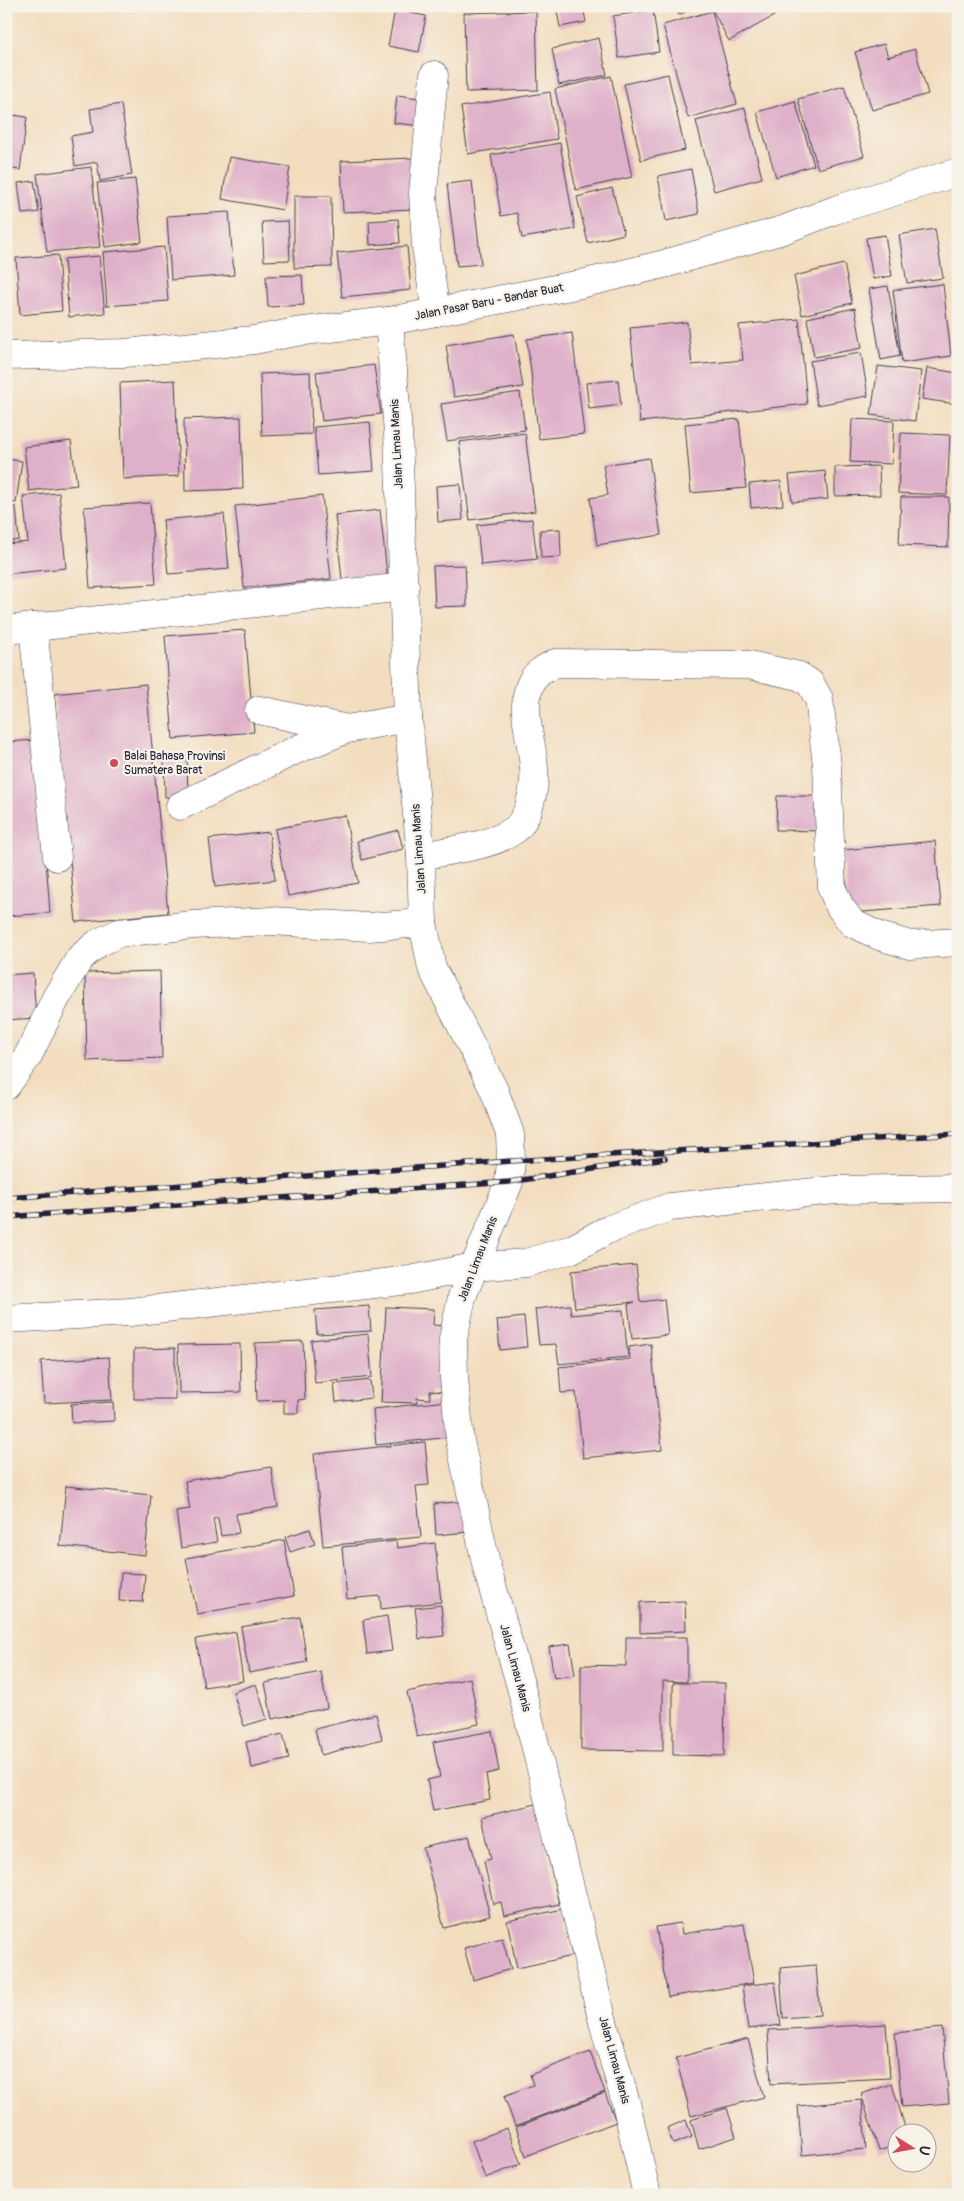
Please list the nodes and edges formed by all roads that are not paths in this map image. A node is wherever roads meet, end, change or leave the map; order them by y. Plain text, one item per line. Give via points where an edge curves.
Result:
1 (434, 76) dead end
2 (958, 172) edge
3 (436, 312) junction
4 (389, 321) junction
5 (6, 356) edge
6 (405, 587) junction
7 (33, 627) junction
8 (6, 630) edge
9 (259, 710) dead end
10 (408, 718) junction
11 (347, 730) junction
12 (180, 806) dead end
13 (421, 856) junction
14 (57, 857) dead end
15 (423, 923) junction
16 (958, 942) edge
17 (6, 1086) edge
18 (958, 1188) edge
19 (474, 1268) junction
20 (6, 1320) edge
21 (647, 2195) edge

1 - 3 street via 422,193
2 - 3 street, Jalan Pasar Baru - Bandar Buat via 835,210 783,230 664,264
3 - 4 street, Jalan Pasar Baru - Bandar Buat
4 - 5 street, Jalan Pasar Baru - Bandar Buat via 254,340 125,353
4 - 6 street, Jalan Limau Manis
6 - 7 street
6 - 10 street, Jalan Limau Manis
7 - 8 street
7 - 14 street
9 - 11 street
10 - 11 street
10 - 13 street, Jalan Limau Manis
11 - 12 street via 298,749
13 - 15 street, Jalan Limau Manis
13 - 16 street via 492,841 514,831 523,821 535,778 526,706 532,680 542,670 555,663 749,665 799,676 810,684 819,699 827,765 832,888 840,908 852,923 880,936 910,944
15 - 17 street via 368,928 272,921 119,933 98,943 80,958 28,1056
15 - 19 street, Jalan Limau Manis via 432,968 494,1090 510,1134 509,1182
18 - 19 street via 836,1190 670,1208 607,1230 572,1249 526,1263
19 - 20 street via 410,1280 130,1312
19 - 21 street, Jalan Limau Manis via 462,1297 454,1339 460,1441 487,1568 520,1686

